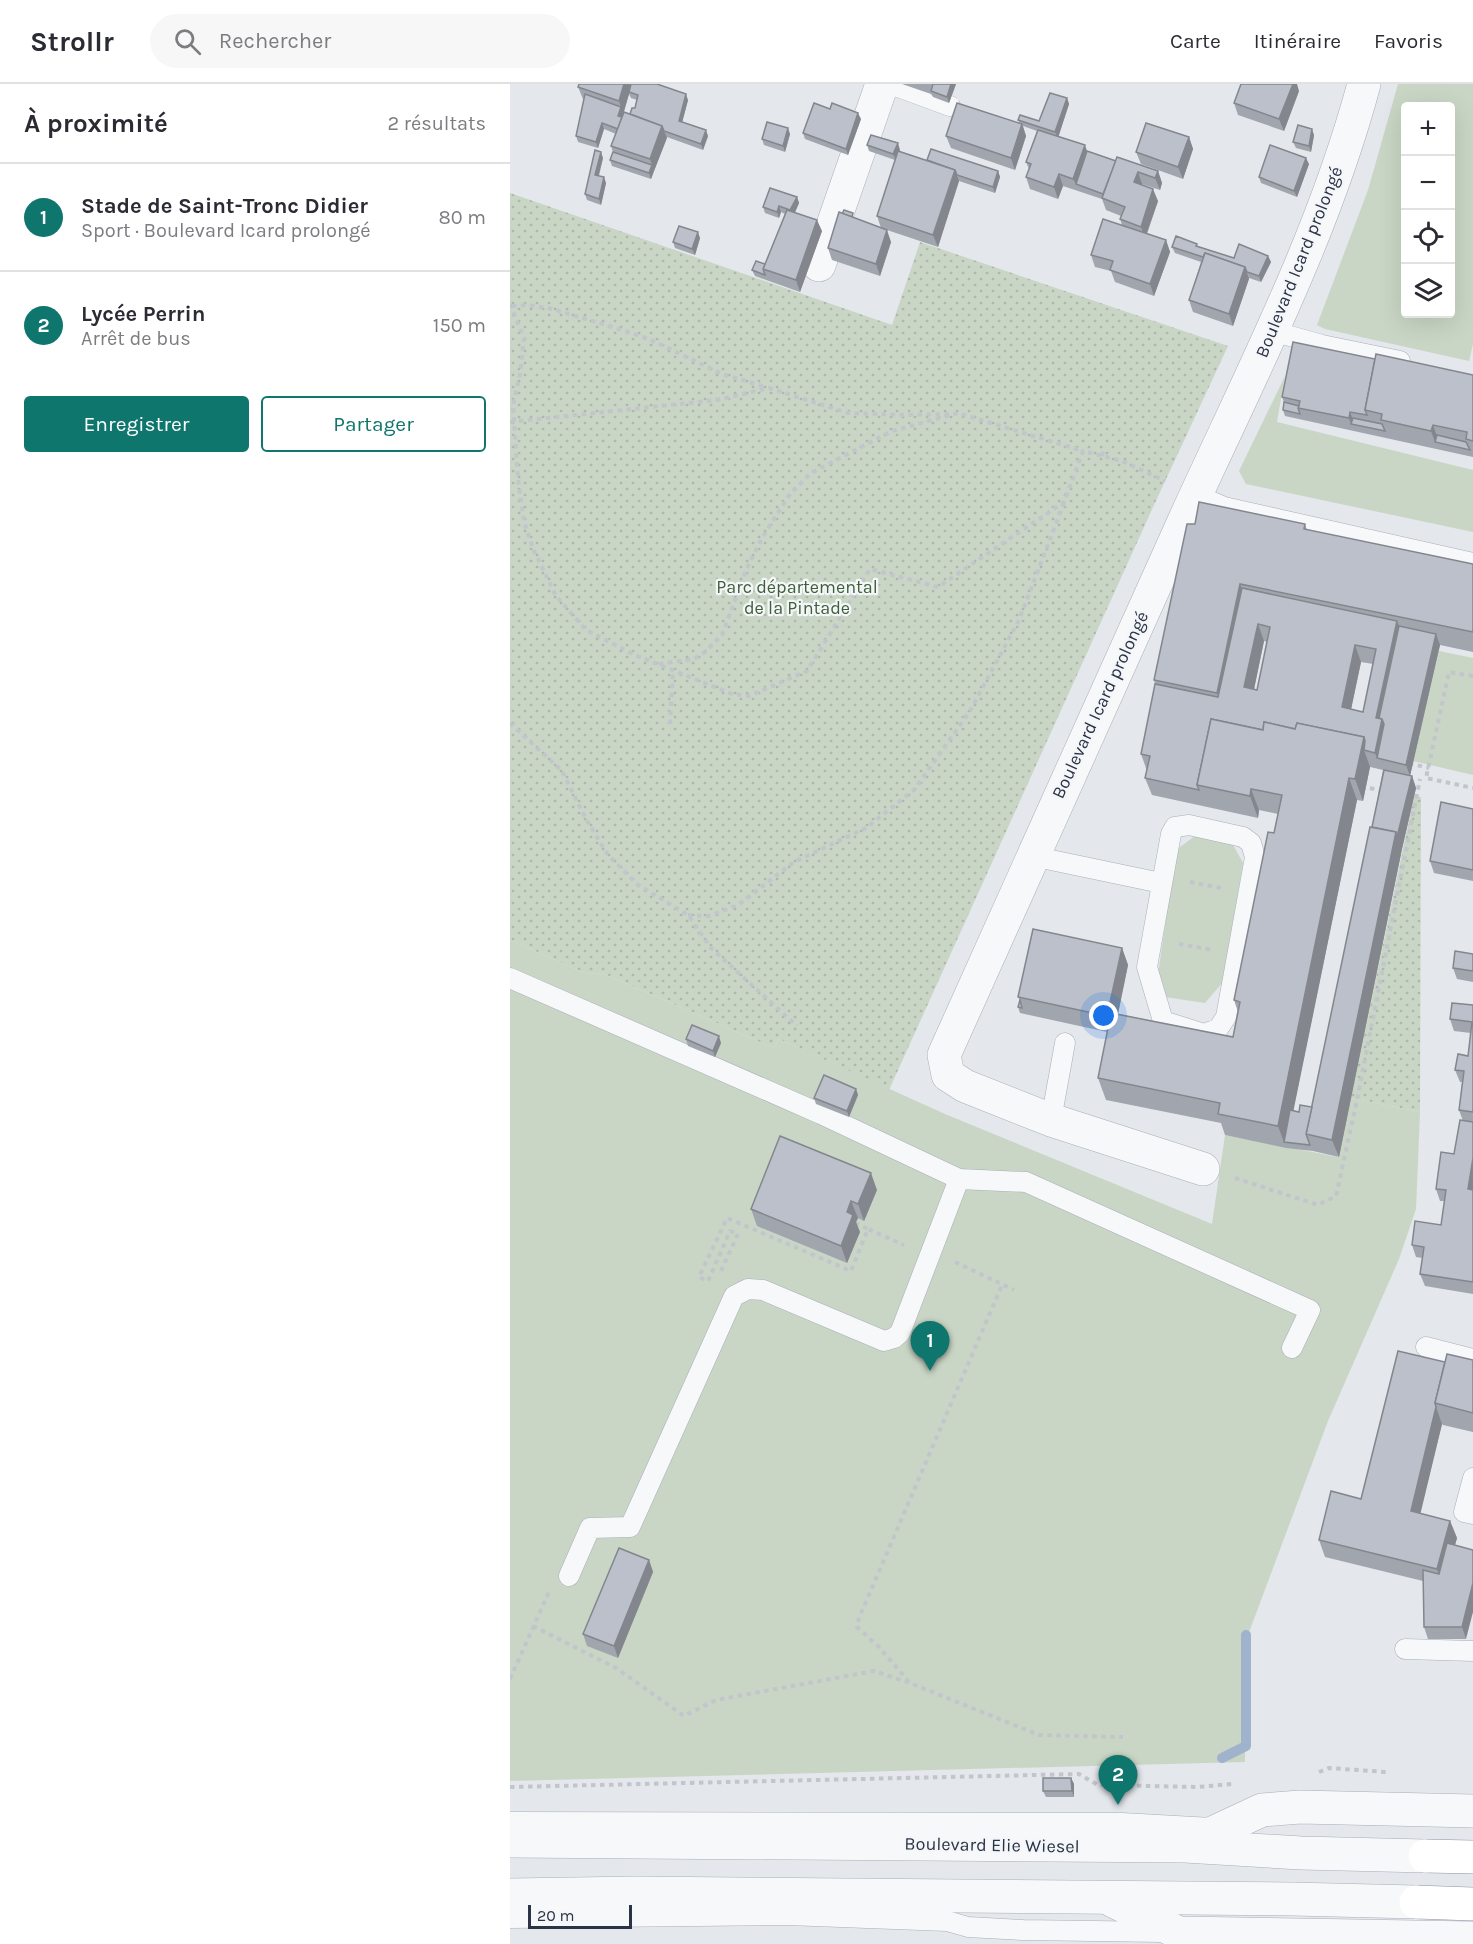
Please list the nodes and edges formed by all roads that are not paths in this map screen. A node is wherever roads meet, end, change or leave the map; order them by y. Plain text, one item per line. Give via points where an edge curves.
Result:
1 (882, 84) edge
2 (890, 84) edge
3 (1364, 84) edge
4 (951, 106) dead end
5 (819, 265) dead end
6 (1272, 331) junction
7 (1415, 364) edge
8 (1196, 495) junction
9 (1395, 546) junction
10 (1415, 551) junction
11 (1473, 563) edge
12 (1391, 567) edge
13 (1411, 571) edge
14 (1032, 856) junction
15 (1161, 880) junction
16 (510, 978) edge
17 (1065, 1043) dead end
18 (1051, 1120) junction
19 (1203, 1169) road end
20 (959, 1179) junction
21 (1426, 1347) dead end
22 (1292, 1348) dead end
23 (1473, 1359) edge
24 (1473, 1478) edge
25 (1473, 1514) edge
26 (569, 1576) road end
27 (1406, 1649) dead end
28 (1473, 1651) edge
29 (1473, 1811) edge
30 (510, 1822) edge
31 (1224, 1829) junction
32 (510, 1841) edge
33 (1185, 1846) junction
34 (1425, 1856) joint
35 (1473, 1857) edge
36 (510, 1895) edge
37 (1104, 1897) junction
38 (1416, 1902) joint
39 (1473, 1904) edge
40 (510, 1918) edge
41 (1179, 1933) junction
42 (1473, 1938) edge

1 - 5 street
2 - 4 lane
3 - 6 street, Boulevard Icard prolongé via 1336,176
6 - 7 lane
6 - 8 street, Boulevard Icard prolongé
8 - 9 lane via 1224,507
8 - 14 street, Boulevard Icard prolongé
9 - 10 lane
9 - 12 lane
10 - 11 lane
10 - 13 lane
14 - 15 lane
14 - 18 street, Boulevard Icard prolongé via 944,1055 948,1076
15 - 15 lane via 1170,834 1175,827 1189,825 1243,837 1251,843 1255,857 1226,1017 1218,1029 1204,1034 1163,1021 1147,967
16 - 20 lane
17 - 18 lane
18 - 19 street, Boulevard Icard prolongé
20 - 22 lane via 1026,1182 1310,1310
20 - 26 lane via 900,1333 894,1338 884,1341 763,1290 748,1289 734,1296 630,1527 590,1528
21 - 23 lane
24 - 25 lane via 1464,1512
27 - 28 lane
29 - 31 street via 1300,1807 1262,1810
30 - 31 lane via 1122,1823
31 - 33 street
32 - 33 street, Boulevard Elie Wiesel
33 - 34 street, Boulevard Elie Wiesel
34 - 35 highway, Boulevard Elie Wiesel
36 - 37 street
37 - 38 street
37 - 41 street
38 - 39 highway
40 - 41 lane via 787,1915 947,1921 968,1927 1023,1930
41 - 42 street

